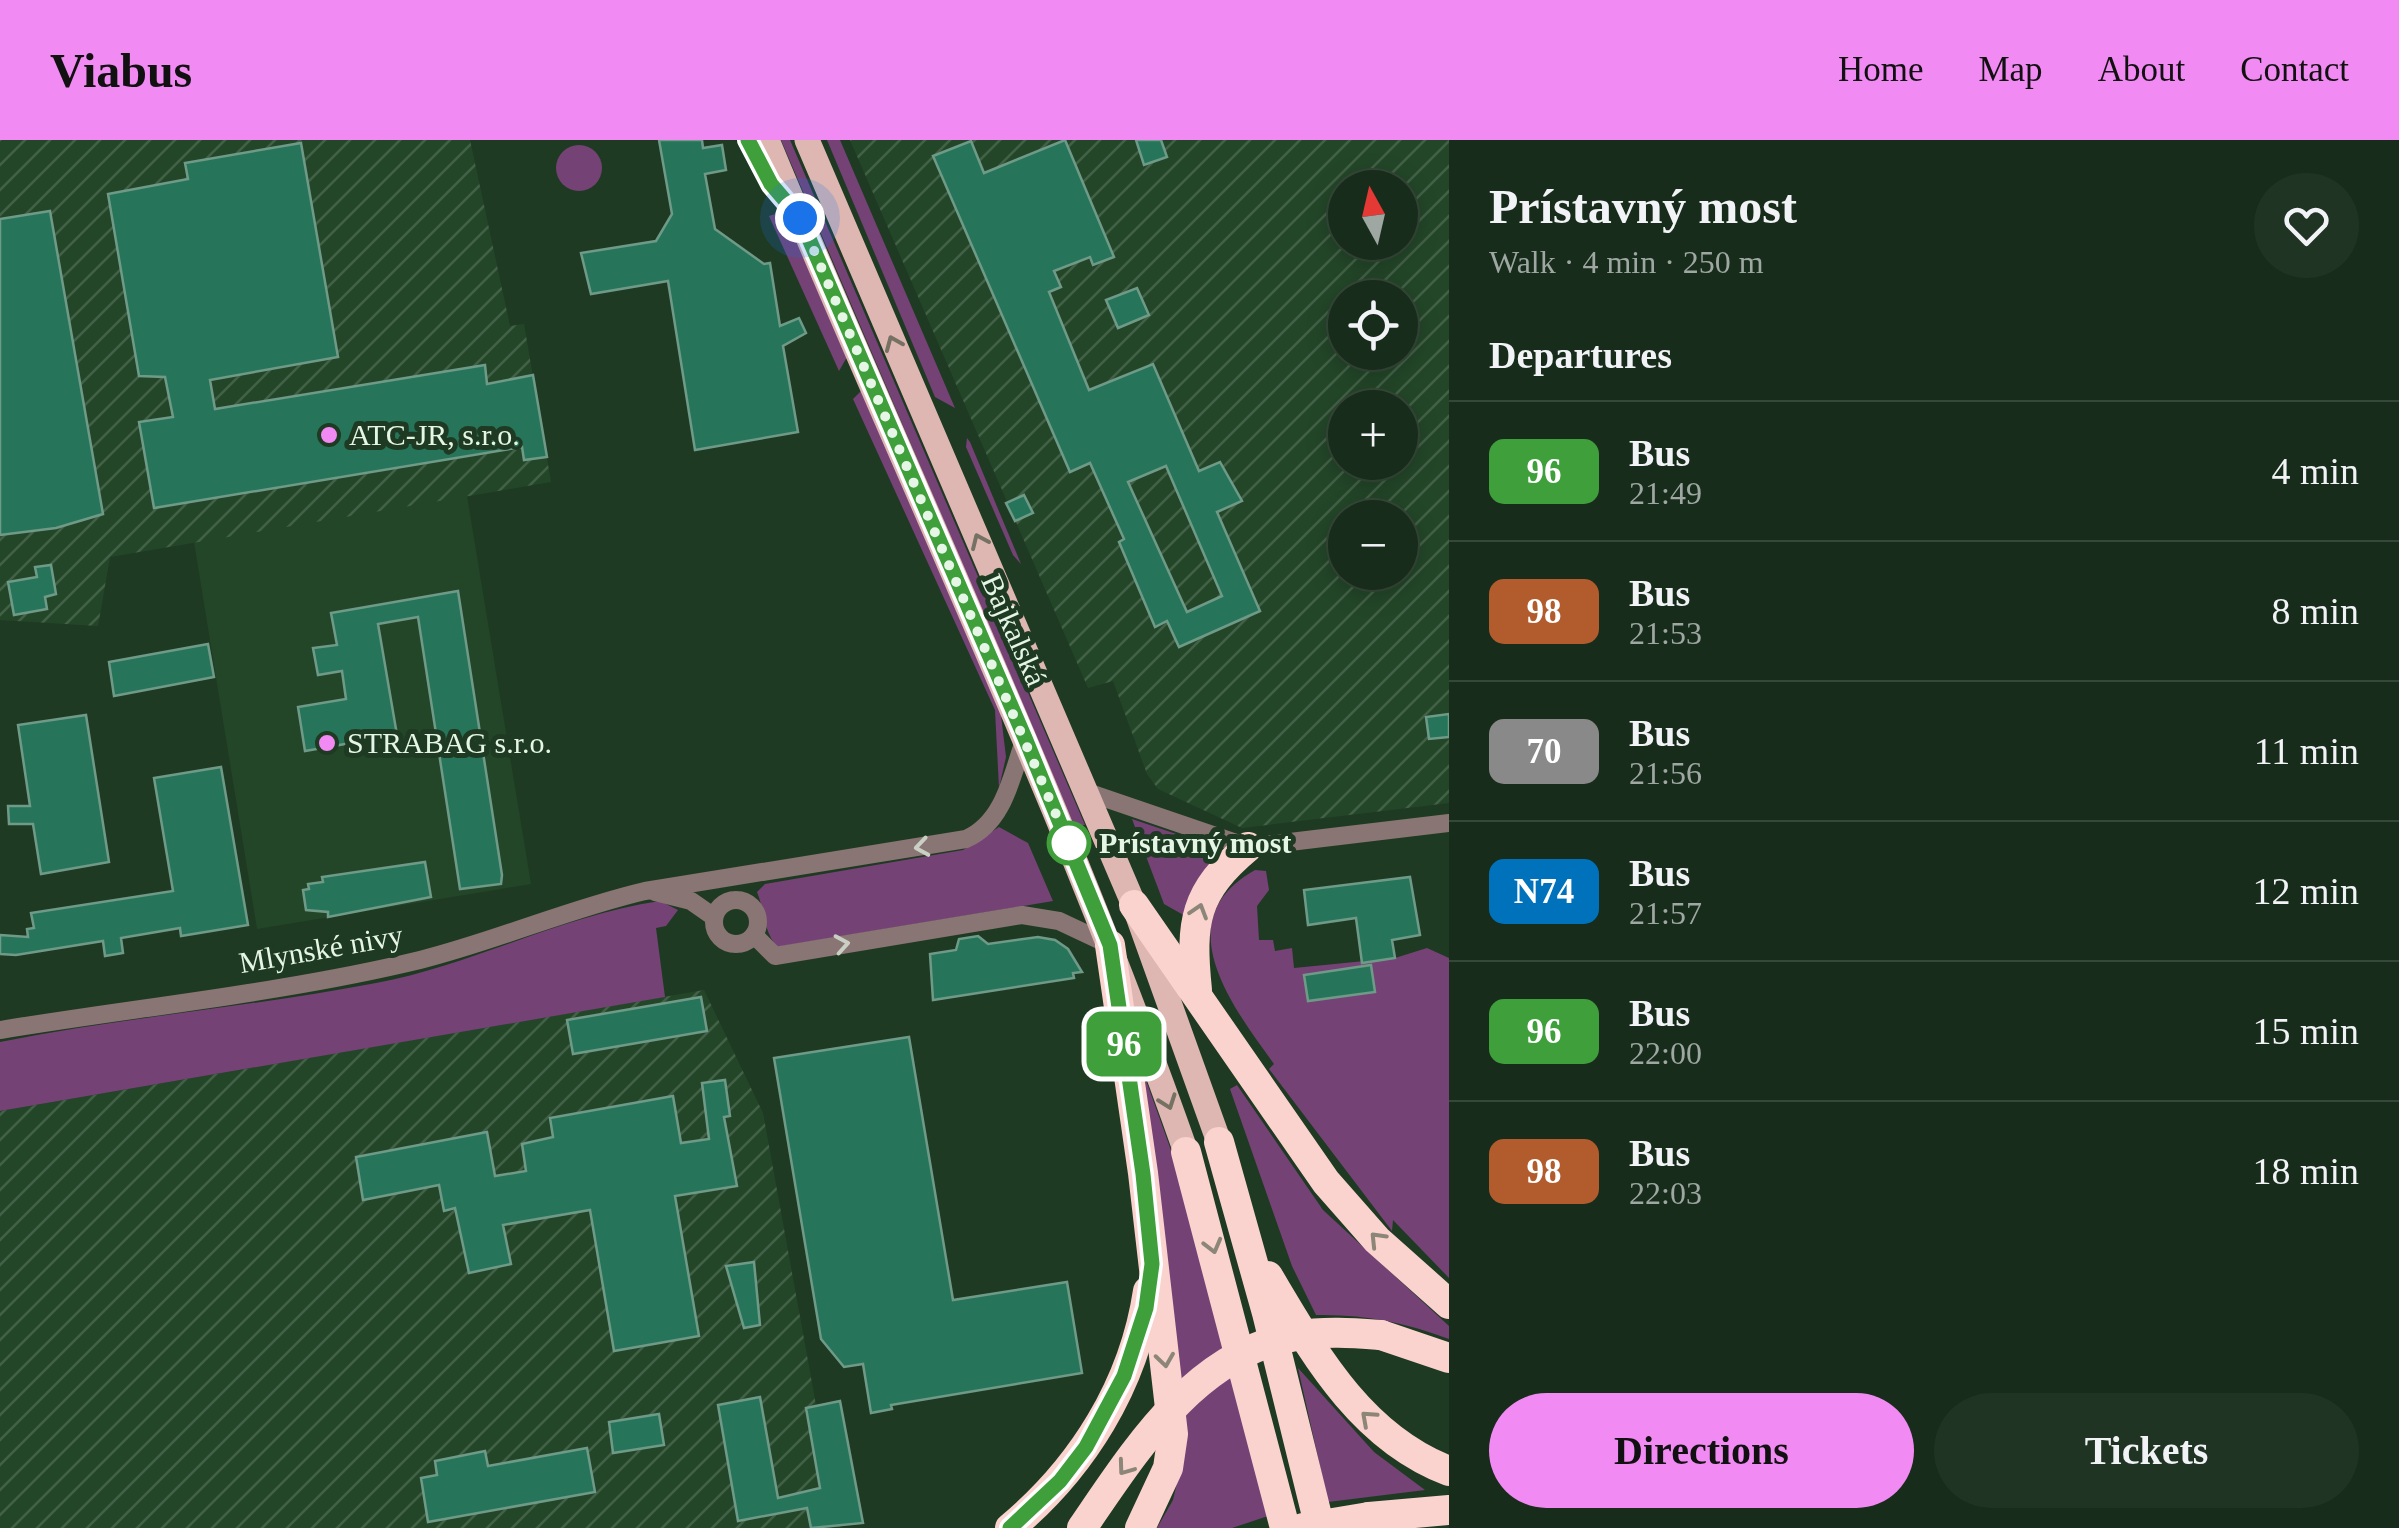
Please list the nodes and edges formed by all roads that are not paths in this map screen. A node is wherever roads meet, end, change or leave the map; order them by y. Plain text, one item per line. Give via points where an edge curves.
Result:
1 (748, 140) edge
2 (768, 140) edge
3 (810, 140) edge
4 (800, 218) junction
5 (1025, 738) junction
6 (1088, 792) junction
7 (1449, 823) edge
8 (1248, 847) junction
9 (763, 872) junction
10 (700, 880) junction
11 (645, 891) junction
12 (1134, 905) junction
13 (726, 907) junction
14 (754, 935) junction
15 (1110, 945) junction
16 (1198, 993) junction
17 (0, 1030) edge
18 (1219, 1142) joint
19 (1186, 1152) joint
20 (1248, 1244) junction
21 (1152, 1264) junction
22 (1449, 1304) edge
23 (1449, 1358) edge
24 (1449, 1471) edge
25 (1449, 1510) edge
26 (1010, 1528) edge
27 (1082, 1528) edge
28 (1140, 1528) edge
29 (1284, 1528) edge
30 (1304, 1528) edge
31 (1320, 1528) edge

1 - 4 main road via 771,184
2 - 4 main road, Bajkalská
6 -> 3 main road, Bajkalská
4 - 5 main road, Bajkalská
5 -> 9 street, Mlynské nivy via 997,812 971,838
5 - 15 main road, Bajkalská
6 - 8 street
6 - 12 main road, Bajkalská
7 - 8 street
16 -> 8 highway via 1193,945 1200,904 1217,875
9 - 10 street, Mlynské nivy
9 - 13 street
10 - 11 street, Mlynské nivy
10 - 13 street
11 - 13 street
11 - 17 street, Mlynské nivy via 420,960
12 - 16 highway
12 - 18 main road, Bajkalská
13 - 14 street via 757,914
13 - 14 street via 716,932 727,943
14 -> 15 street via 775,956 1022,915 1059,921
15 -> 19 main road, Bajkalská
15 - 21 highway
22 -> 16 highway via 1377,1240 1326,1182
18 - 20 highway
19 -> 29 highway
24 -> 20 highway via 1409,1452 1352,1402
20 - 31 highway
21 - 26 highway via 1136,1346 1108,1411 1060,1481
21 -> 28 highway via 1172,1434 1168,1468
23 -> 27 highway, bridge via 1381,1335 1292,1336 1222,1366 1164,1416
25 - 30 highway, bridge

